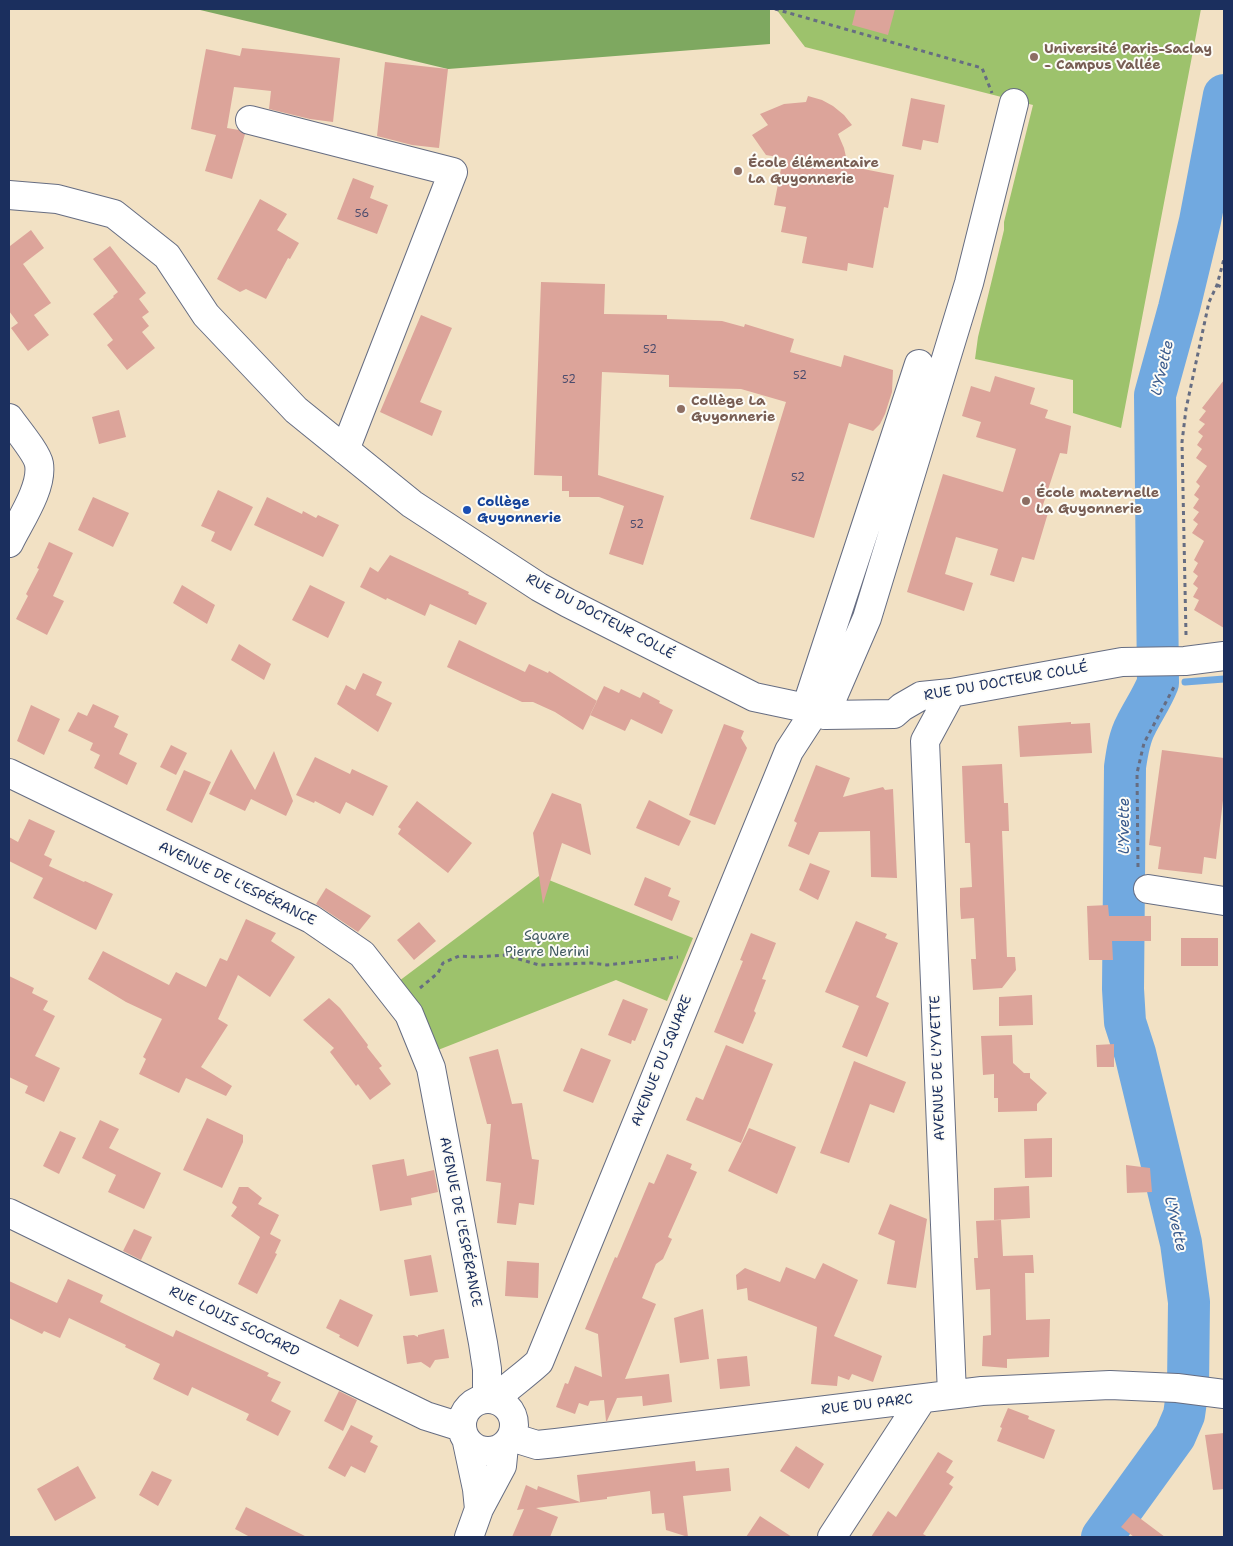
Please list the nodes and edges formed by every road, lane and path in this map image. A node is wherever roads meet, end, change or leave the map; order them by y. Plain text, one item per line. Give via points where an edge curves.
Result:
1 (775, 9) edge
2 (982, 68) dead end
3 (1014, 103) dead end
4 (250, 120) dead end
5 (9, 195) edge
6 (1224, 259) edge
7 (1217, 285) junction
8 (1224, 288) edge
9 (919, 364) dead end
10 (9, 418) edge
11 (345, 450) junction
12 (9, 543) edge
13 (1186, 634) dead end
14 (1224, 656) edge
15 (1180, 661) junction
16 (952, 693) junction
17 (815, 711) junction
18 (894, 714) junction
19 (925, 741) junction
20 (9, 773) edge
21 (1148, 889) joint
22 (1224, 901) edge
23 (706, 953) junction
24 (400, 1003) junction
25 (9, 1213) edge
26 (1201, 1391) edge
27 (952, 1394) junction
28 (491, 1399) junction
29 (922, 1399) junction
30 (464, 1435) junction
31 (508, 1442) junction
32 (479, 1509) junction
33 (469, 1537) edge
34 (832, 1537) edge

1 - 2 path
3 - 17 street via 969,283 867,618
4 - 11 street via 453,172
5 - 11 street, RUE DU DOCTEUR COLLÉ via 58,199 114,214 167,256 206,315 296,410
6 - 7 path
7 - 8 path
7 - 13 path via 1207,311 1182,442
9 - 17 street
10 - 12 street via 39,463 38,485
11 - 17 street, RUE DU DOCTEUR COLLÉ via 412,504 568,604 754,697
14 - 15 street, RUE DU DOCTEUR COLLÉ
15 - 16 street, RUE DU DOCTEUR COLLÉ via 1122,662
15 - 21 path via 1168,700 1144,743 1137,772 1138,887
16 - 18 street, RUE DU DOCTEUR COLLÉ via 921,696
16 - 19 street
17 - 18 street, RUE DU DOCTEUR COLLÉ
17 - 23 street, AVENUE DU SQUARE via 789,751
18 - 19 street
19 - 27 street, AVENUE DE L'YVETTE
20 - 24 street, AVENUE DE L'ESPÉRANCE via 311,919 362,954
21 - 22 street
23 - 24 path via 608,965 540,965 505,954 459,956 443,963 431,980
23 - 28 street, AVENUE DU SQUARE via 539,1362
24 - 28 street, AVENUE DE L'ESPÉRANCE via 409,1014 431,1068
25 - 30 street, RUE LOUIS SCOCARD
26 - 27 street, RUE DU PARC via 1110,1385
27 - 29 street, RUE DU PARC
28 - 30 street via 473,1403 464,1413
28 - 31 street via 505,1405 512,1414 514,1426
29 - 31 street, RUE DU PARC via 556,1443
29 - 34 street
30 - 31 street via 478,1450 492,1452
30 - 32 street
31 - 32 street via 502,1466
32 - 33 street

